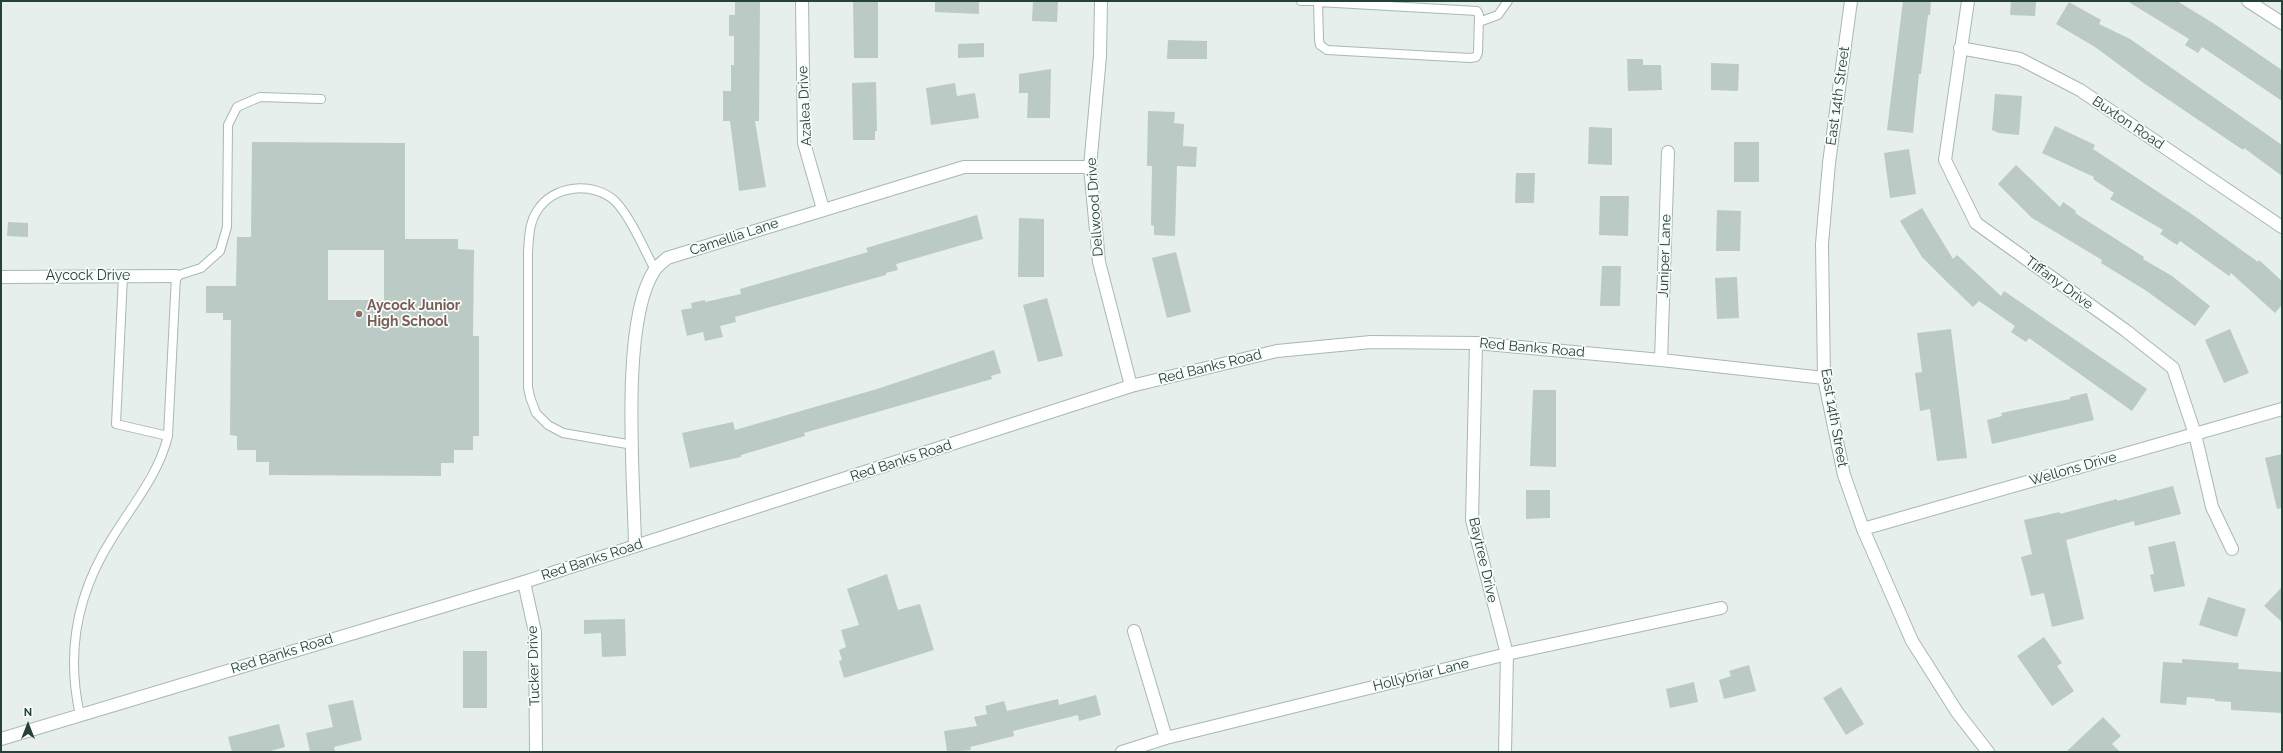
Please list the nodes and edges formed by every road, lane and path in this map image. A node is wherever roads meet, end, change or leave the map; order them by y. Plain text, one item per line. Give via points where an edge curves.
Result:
1 (802, 1) edge
2 (1101, 1) edge
3 (1301, 1) edge
4 (1318, 1) edge
5 (1508, 1) edge
6 (1851, 1) edge
7 (1968, 1) edge
8 (2248, 1) edge
9 (1479, 22) junction
10 (2282, 23) edge
11 (1960, 48) junction
12 (321, 99) dead end
13 (1668, 152) dead end
14 (1090, 167) junction
15 (823, 209) junction
16 (2282, 227) edge
17 (654, 270) junction
18 (123, 276) junction
19 (176, 276) junction
20 (1, 277) edge
21 (1476, 343) junction
22 (1661, 360) junction
23 (1824, 378) junction
24 (1131, 386) junction
25 (2282, 409) edge
26 (2194, 434) junction
27 (168, 436) junction
28 (633, 445) junction
29 (1863, 529) junction
30 (635, 546) junction
31 (2232, 549) dead end
32 (524, 582) junction
33 (1721, 608) dead end
34 (1134, 631) dead end
35 (1507, 654) junction
36 (80, 715) junction
37 (1166, 738) junction
38 (1, 739) edge
39 (536, 752) edge
40 (1122, 752) edge
41 (1505, 752) edge
42 (1988, 752) edge

1 - 15 street, Azalea Drive via 804,143
2 - 14 street, Dellwood Drive via 1100,56
3 - 4 lane
4 - 9 lane via 1472,10 1479,15
4 - 9 lane via 1319,40 1320,45 1327,50 1476,57
5 - 9 lane via 1498,15
6 - 23 street, East 14th Street via 1829,163 1822,244
7 - 11 street, Tiffany Drive
8 - 10 street
11 - 16 street, Buxton Road via 2020,59 2080,90
11 - 26 street, Tiffany Drive via 1945,160 1976,223 2173,368
12 - 19 lane via 260,97 237,107 228,125 226,227 220,251 200,268
13 - 22 street, Juniper Lane
14 - 15 street, Camellia Lane via 964,167
14 - 24 street, Dellwood Drive via 1099,262
15 - 17 street, Camellia Lane via 667,258
17 - 28 street, Camellia Lane via 645,290 634,352
17 - 28 lane via 622,210 600,191 575,189 558,193 547,200 534,217 528,252 528,376 532,405 548,425 563,433
18 - 19 street, Aycock Drive
18 - 20 street, Aycock Drive
18 - 27 lane via 116,424
19 - 27 lane
21 - 22 street, Red Banks Road
21 - 24 street, Red Banks Road via 1371,342 1277,351
21 - 35 street, Baytree Drive via 1472,520
22 - 23 street, Red Banks Road
23 - 29 street, East 14th Street via 1844,475
24 - 30 street, Red Banks Road
25 - 26 street, Wellons Drive
26 - 29 street, Wellons Drive
26 - 31 street, Tiffany Drive via 2212,507
27 - 36 lane via 162,458 152,478 110,541 80,610 73,653 73,675
28 - 30 street, Camellia Lane
29 - 42 street, East 14th Street via 1912,641 1957,712
30 - 32 street, Red Banks Road
32 - 36 street, Red Banks Road
32 - 39 street, Tucker Drive via 535,632
33 - 35 street, Hollybriar Lane
34 - 37 street
35 - 37 street, Hollybriar Lane
35 - 41 street, Baytree Drive
36 - 38 street, Red Banks Road
37 - 40 street, Hollybriar Lane

